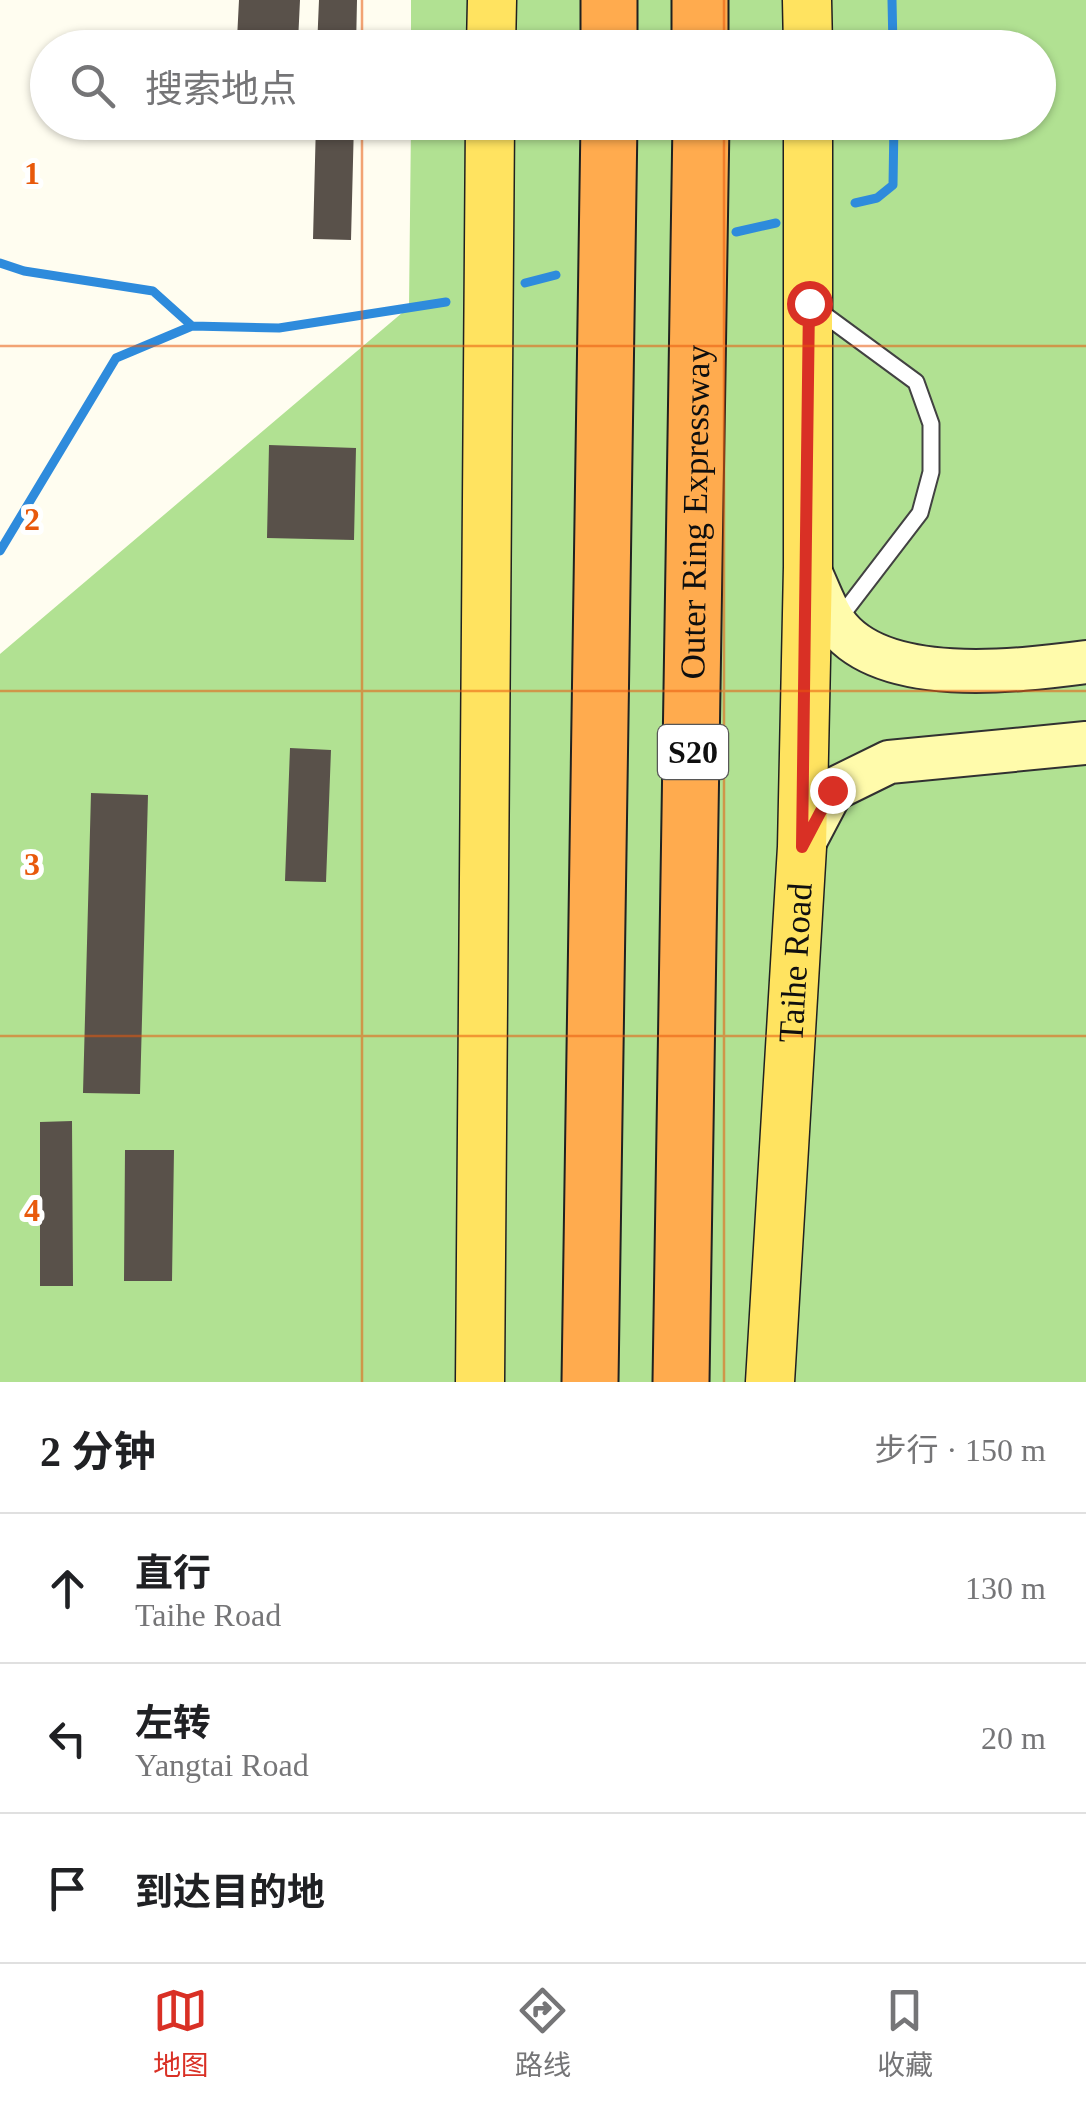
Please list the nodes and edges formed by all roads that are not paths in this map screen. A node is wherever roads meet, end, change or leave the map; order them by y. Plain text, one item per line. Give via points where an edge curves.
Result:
1 (492, 0) edge
2 (609, 0) edge
3 (700, 0) edge
4 (807, 0) edge
5 (491, 30) edge
6 (609, 30) edge
7 (700, 30) edge
8 (808, 30) edge
9 (490, 140) edge
10 (610, 140) edge
11 (700, 140) edge
12 (808, 140) edge
13 (809, 303) junction
14 (808, 567) junction
15 (836, 624) junction
16 (1086, 662) edge
17 (1086, 743) edge
18 (802, 847) junction
19 (480, 1382) edge
20 (590, 1382) edge
21 (681, 1382) edge
22 (770, 1382) edge

1 - 5 main road
2 - 6 highway
3 - 7 highway
4 - 8 main road
9 - 19 main road
10 - 20 highway
11 - 21 highway, Outer Ring Expressway / S20
12 - 13 main road, Taihe Road
13 - 14 main road, Taihe Road
13 - 15 lane via 916,382 931,424 932,472 920,513
14 - 15 main road
14 - 18 main road, Taihe Road
15 - 16 main road via 888,662 958,670
17 - 18 main road via 888,762 832,790
18 - 22 main road, Taihe Road

